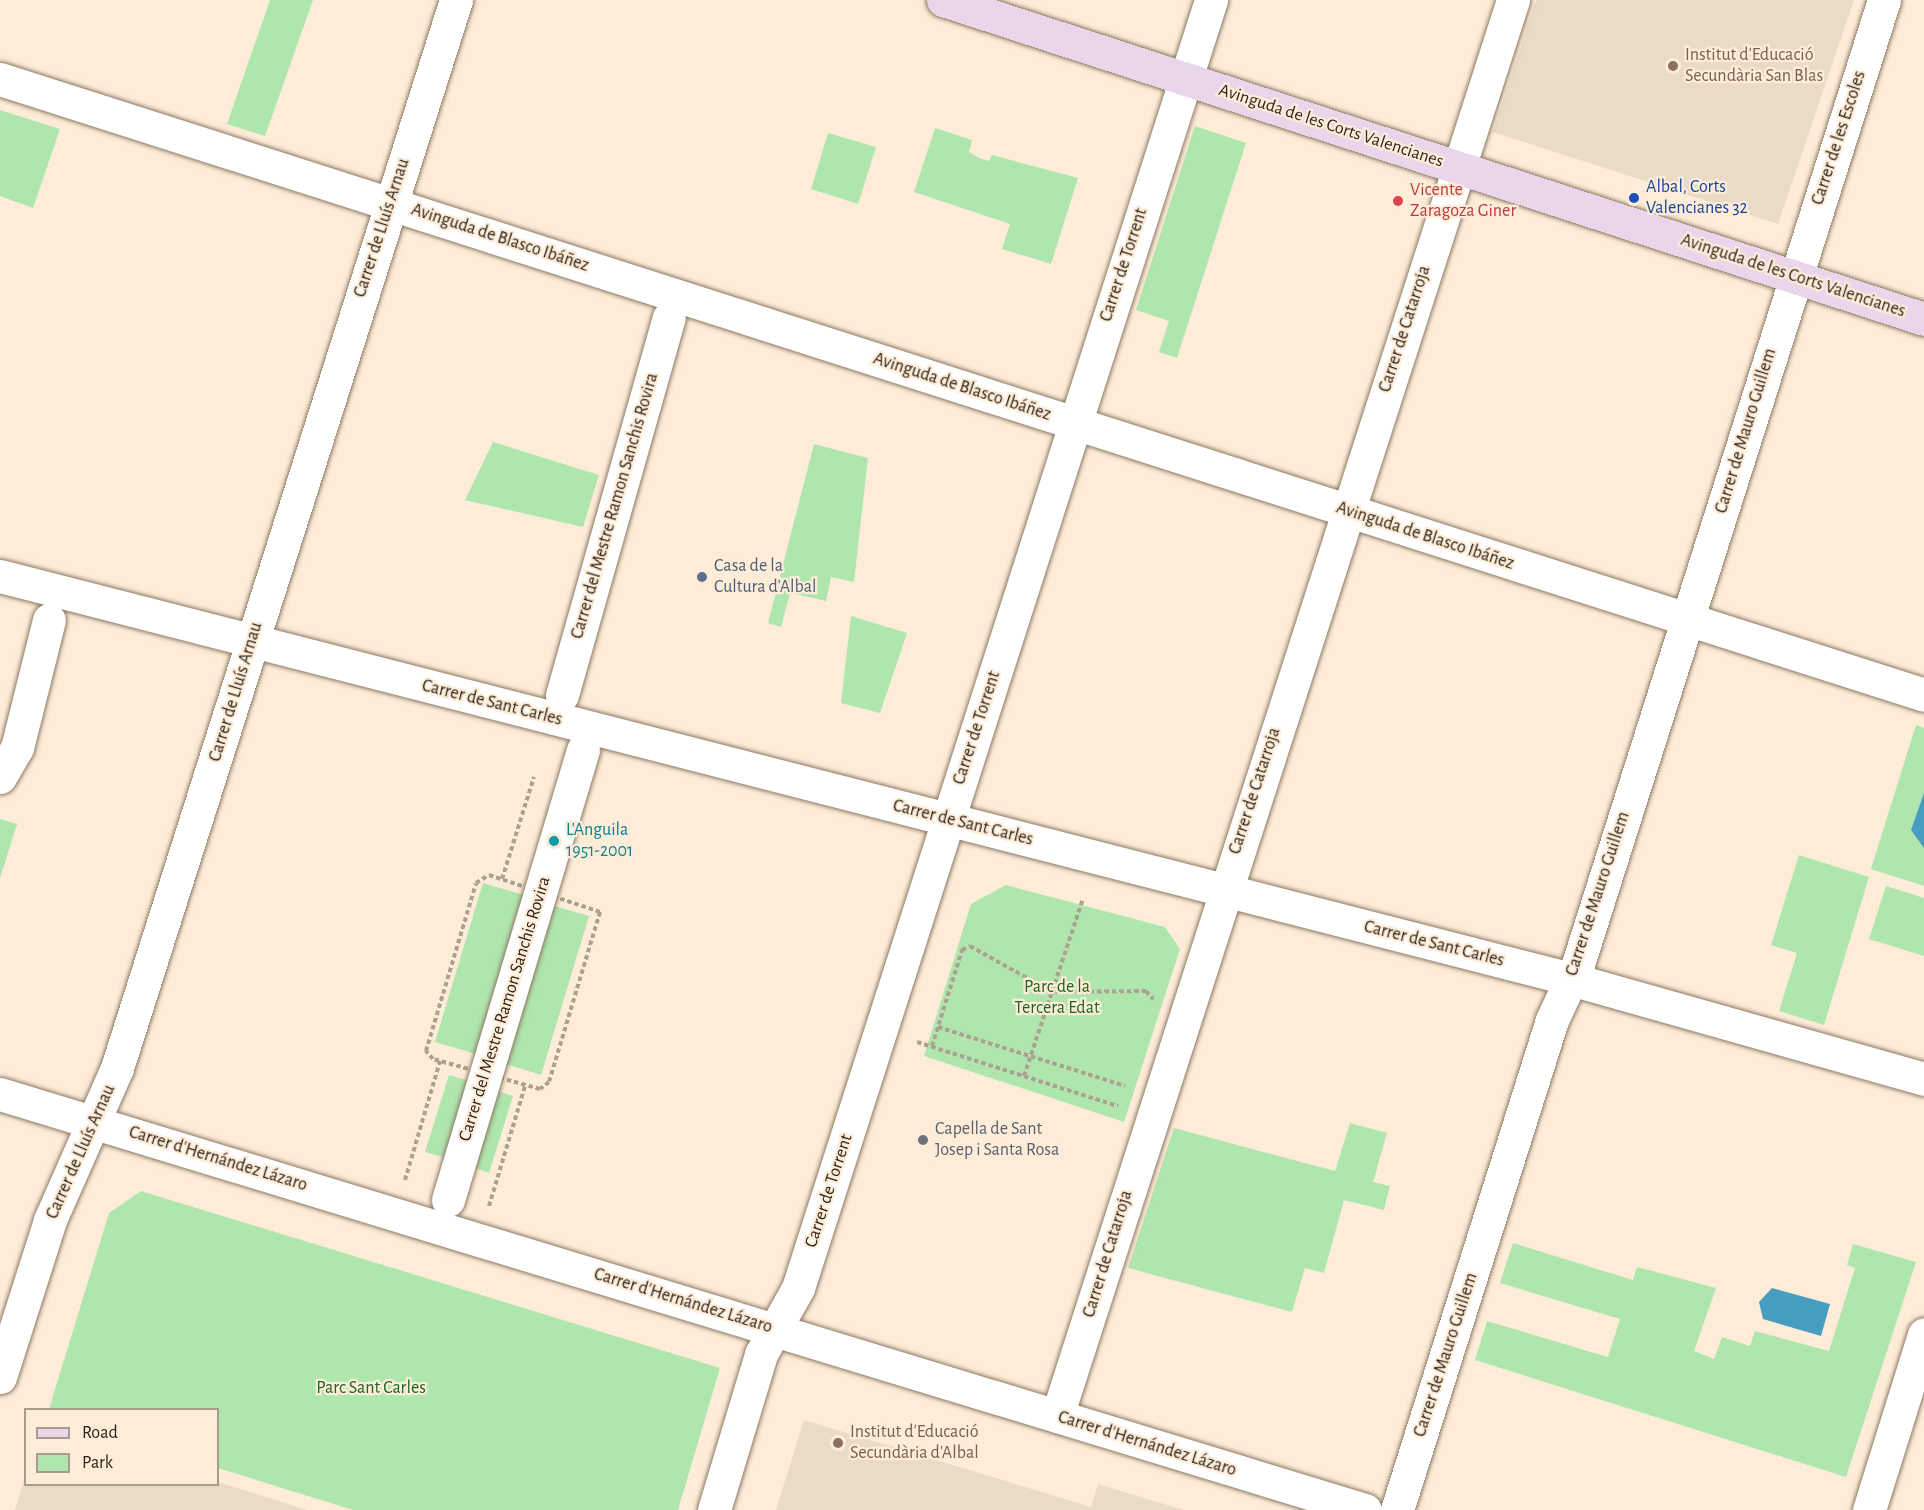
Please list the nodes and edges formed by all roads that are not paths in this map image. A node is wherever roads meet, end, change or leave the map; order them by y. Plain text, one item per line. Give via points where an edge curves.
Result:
1 (456, 0) edge
2 (943, 0) edge
3 (1211, 0) edge
4 (1513, 0) edge
5 (1884, 0) edge
6 (1185, 78) junction
7 (0, 79) edge
8 (1456, 167) junction
9 (390, 202) junction
10 (1795, 277) junction
11 (669, 318) dead end
12 (1924, 319) edge
13 (1073, 423) junction
14 (1346, 511) junction
15 (0, 576) edge
16 (49, 620) dead end
17 (1686, 622) junction
18 (252, 641) junction
19 (562, 695) dead end
20 (1924, 695) edge
21 (583, 750) dead end
22 (0, 777) edge
23 (948, 819) junction
24 (1222, 890) junction
25 (1571, 978) junction
26 (1924, 1079) edge
27 (0, 1094) edge
28 (97, 1122) junction
29 (448, 1200) dead end
30 (777, 1329) junction
31 (1922, 1349) edge
32 (0, 1377) edge
33 (1057, 1416) junction
34 (714, 1510) edge
35 (1365, 1510) edge
36 (1397, 1510) edge
37 (1869, 1510) edge

1 - 9 street, Carrer de Lluís Arnau
2 - 6 street, Avinguda de les Corts Valencianes
3 - 6 street, Carrer de Torrent
4 - 8 street, Carrer de Catarroja
5 - 10 street, Carrer de les Escoles
6 - 8 street, Avinguda de les Corts Valencianes
6 - 13 street, Carrer de Torrent
7 - 9 street, Avinguda de Blasco Ibáñez
8 - 10 street, Avinguda de les Corts Valencianes
8 - 14 street, Carrer de Catarroja
9 - 13 street, Avinguda de Blasco Ibáñez
9 - 18 street, Carrer de Lluís Arnau
10 - 12 street, Avinguda de les Corts Valencianes
10 - 17 street, Carrer de Mauro Guillem
11 - 19 street, Carrer del Mestre Ramon Sanchis Rovira
13 - 14 street, Avinguda de Blasco Ibáñez
13 - 23 street, Carrer de Torrent
14 - 17 street, Avinguda de Blasco Ibáñez
14 - 24 street, Carrer de Catarroja
15 - 18 street, Carrer de Sant Carles
16 - 22 street via 17,748
17 - 20 street, Avinguda de Blasco Ibáñez
17 - 25 street, Carrer de Mauro Guillem
18 - 23 street, Carrer de Sant Carles
18 - 28 street, Carrer de Lluís Arnau
21 - 29 street, Carrer del Mestre Ramon Sanchis Rovira
23 - 24 street, Carrer de Sant Carles
23 - 30 street, Carrer de Torrent via 798,1288
24 - 25 street, Carrer de Sant Carles
24 - 33 street, Carrer de Catarroja
25 - 26 street, Carrer de Sant Carles
25 - 36 street, Carrer de Mauro Guillem via 1552,1020
27 - 28 street, Carrer d'Hernández Lázaro
28 - 30 street, Carrer d'Hernández Lázaro
28 - 32 street, Carrer de Lluís Arnau via 50,1220
30 - 33 street, Carrer d'Hernández Lázaro
30 - 34 street, Carrer de Torrent via 761,1354
31 - 37 street
33 - 35 street, Carrer d'Hernández Lázaro

